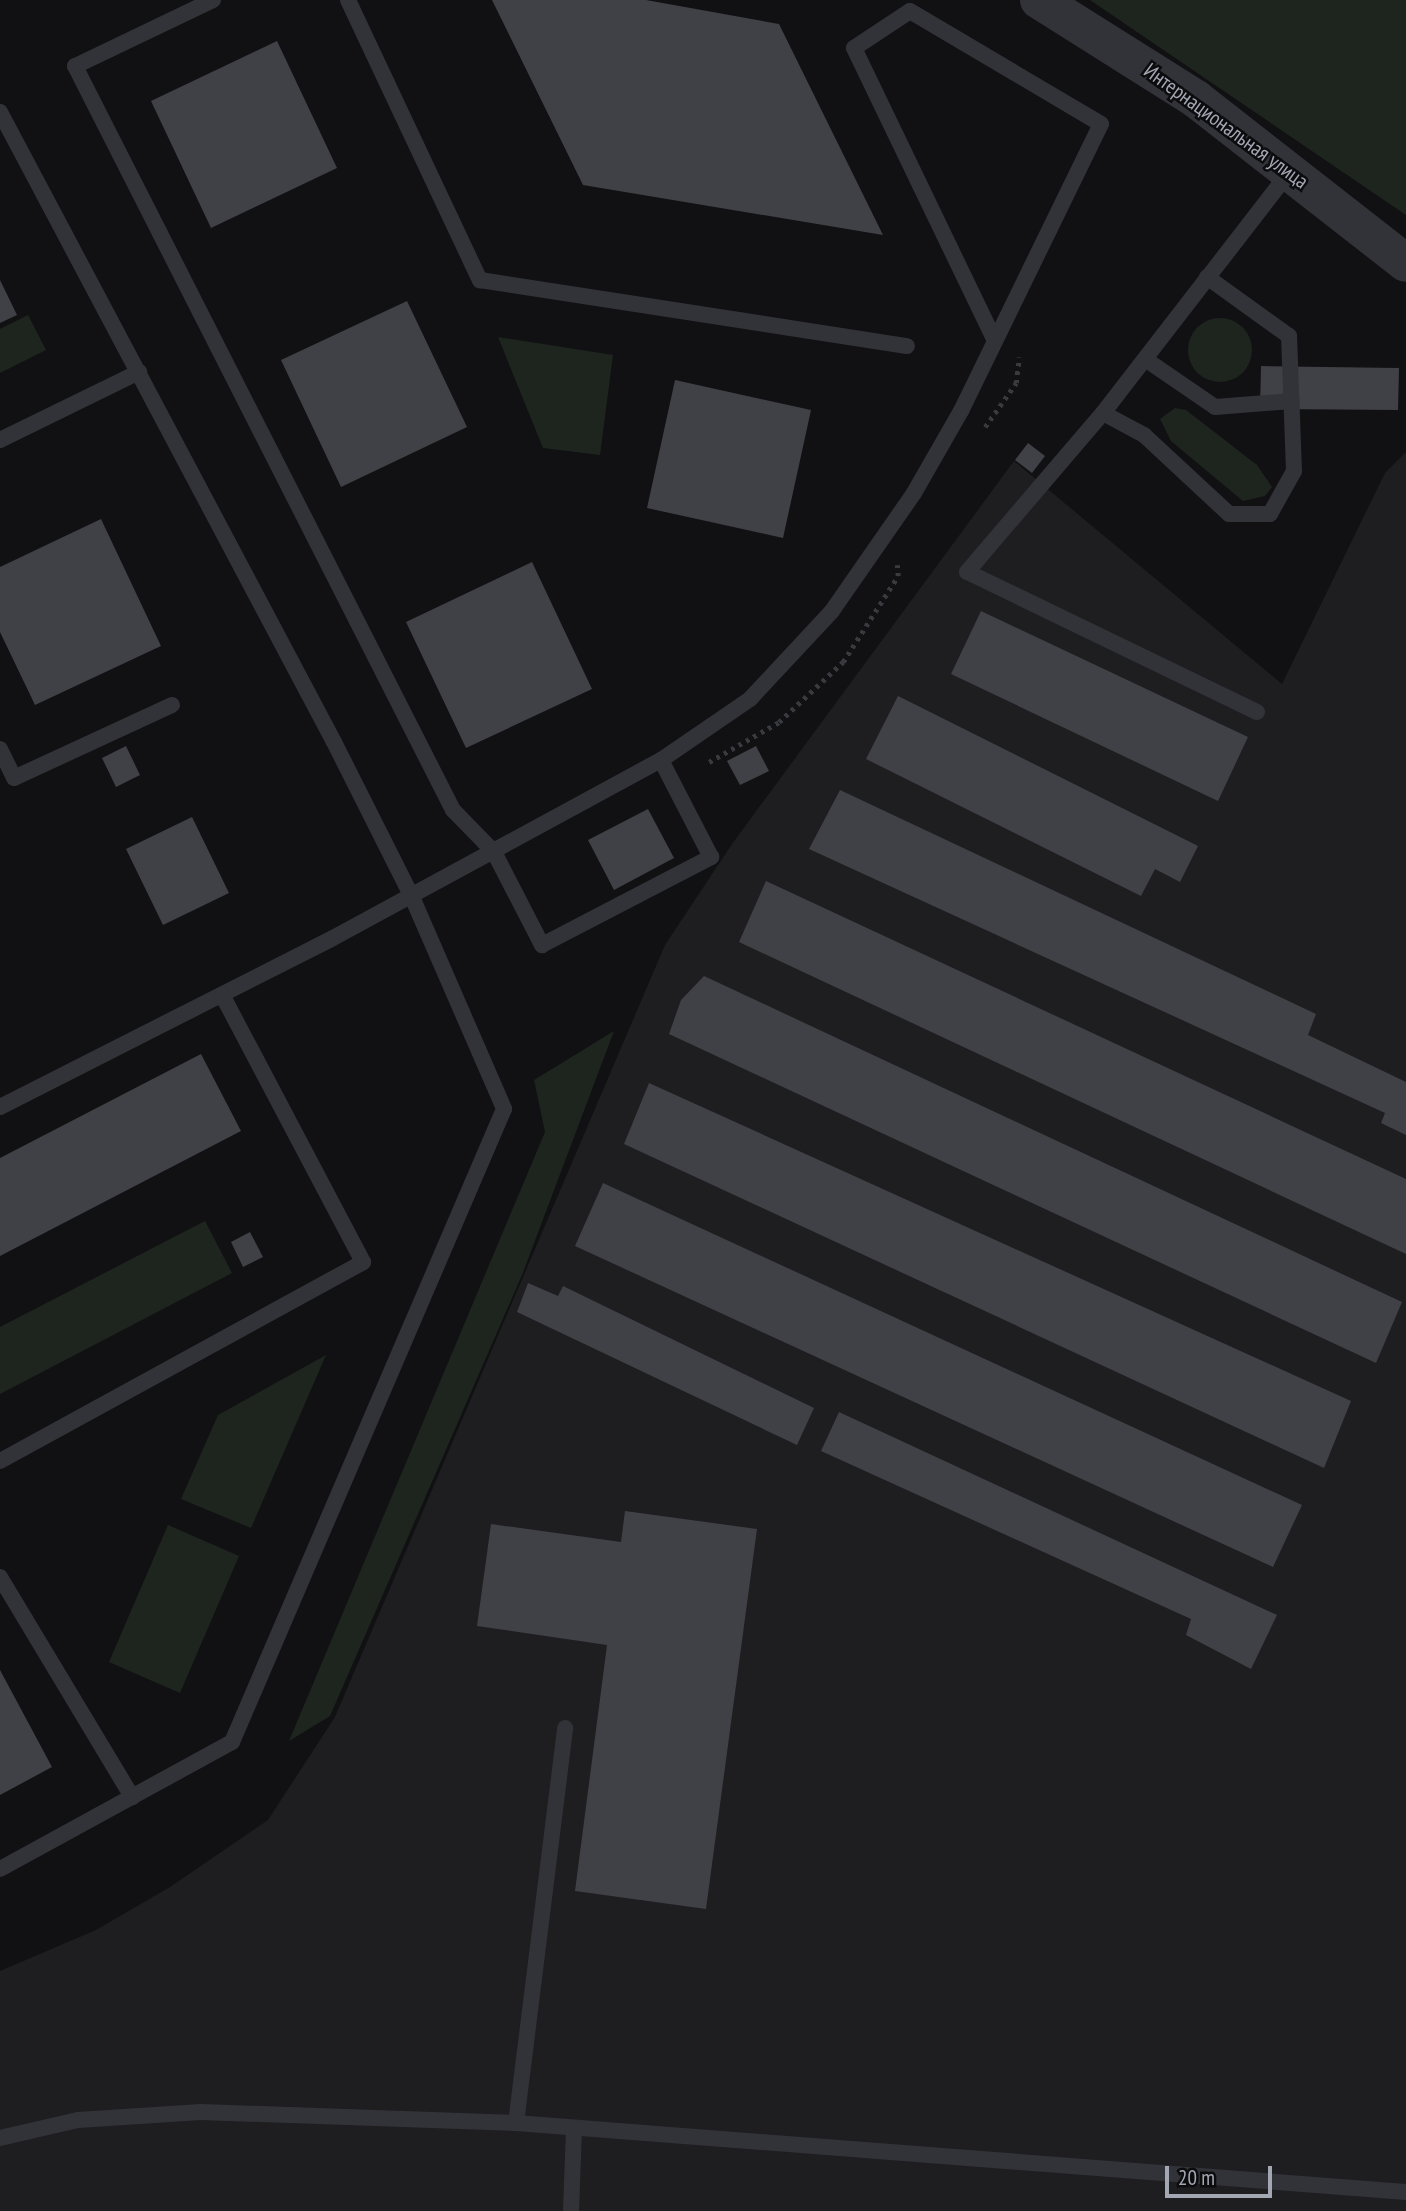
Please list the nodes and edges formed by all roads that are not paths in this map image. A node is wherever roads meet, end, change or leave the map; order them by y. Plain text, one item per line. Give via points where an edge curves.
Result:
1 (214, 0) edge
2 (348, 0) edge
3 (1039, 0) edge
4 (0, 112) edge
5 (1290, 171) junction
6 (1406, 263) edge
7 (1208, 277) junction
8 (994, 339) junction
9 (907, 346) dead end
10 (1145, 359) junction
11 (139, 372) junction
12 (1292, 401) junction
13 (1103, 413) junction
14 (0, 439) edge
15 (173, 705) dead end
16 (1257, 712) dead end
17 (0, 749) edge
18 (661, 760) junction
19 (494, 852) junction
20 (412, 897) junction
21 (223, 996) junction
22 (0, 1107) edge
23 (0, 1461) edge
24 (0, 1577) edge
25 (565, 1728) dead end
26 (132, 1797) junction
27 (0, 1869) edge
28 (516, 2123) junction
29 (574, 2128) junction
30 (0, 2138) edge
31 (1406, 2192) edge
32 (571, 2211) edge

1 - 19 lane via 75,66 453,810
2 - 9 lane via 480,280
3 - 5 street, Интернациональная улица via 1196,99
4 - 11 lane
5 - 6 street, Интернациональная улица
5 - 7 lane
7 - 10 lane
7 - 12 lane via 1289,336
8 - 8 lane via 1101,124 910,11 854,48
8 - 18 lane via 961,411 914,493 832,611 750,699
10 - 12 lane via 1215,407
10 - 13 lane
11 - 14 lane
11 - 20 lane
12 - 13 lane via 1294,471 1270,514 1229,514 1144,435
13 - 16 lane via 967,572
15 - 17 lane via 13,778
18 - 19 lane
18 - 19 lane via 711,857 542,945
19 - 20 lane
20 - 21 lane
20 - 26 lane via 504,1109 232,1742
21 - 22 lane
21 - 23 lane via 363,1262
24 - 26 lane
25 - 28 lane
26 - 27 lane
28 - 29 lane
28 - 30 lane via 201,2112 78,2120
29 - 31 lane
29 - 32 lane

